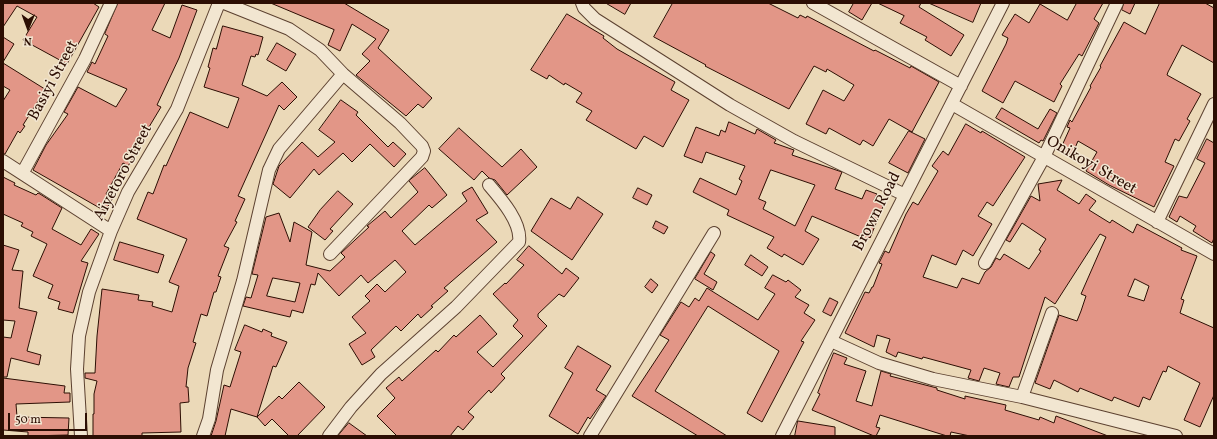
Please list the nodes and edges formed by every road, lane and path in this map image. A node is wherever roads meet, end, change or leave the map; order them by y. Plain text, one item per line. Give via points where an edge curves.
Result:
1 (111, 3) edge
2 (220, 3) edge
3 (224, 3) edge
4 (582, 3) edge
5 (813, 3) edge
6 (1002, 3) edge
7 (1117, 3) edge
8 (343, 74) junction
9 (961, 86) junction
10 (952, 104) junction
11 (1214, 104) edge
12 (1044, 157) junction
13 (3, 161) edge
14 (23, 172) junction
15 (489, 185) dead end
16 (905, 194) junction
17 (1157, 222) junction
18 (111, 231) junction
19 (714, 233) dead end
20 (330, 254) dead end
21 (1214, 254) edge
22 (985, 263) dead end
23 (1052, 313) dead end
24 (831, 340) junction
25 (1022, 397) junction
26 (81, 436) edge
27 (203, 436) edge
28 (329, 436) edge
29 (590, 436) edge
30 (782, 436) edge
31 (1176, 436) edge

1 - 14 street, Basiyi Street via 85,59
2 - 18 street, Aiyetoro Street via 177,110 128,192
3 - 8 street via 289,29 320,50
4 - 16 street via 595,19 730,105 794,141
5 - 9 street
6 - 9 street, Brown Road
7 - 12 street
8 - 20 street via 400,123 424,151 422,157
8 - 27 street via 279,149 269,170 243,281 217,370 209,419
9 - 10 street, Brown Road
10 - 12 street, Onikoyi Street
10 - 16 street, Brown Road
11 - 17 street
12 - 17 street, Onikoyi Street
12 - 22 street
13 - 14 street
14 - 18 street
15 - 28 street via 510,211 520,236 519,242 456,307 381,374
16 - 24 street, Brown Road
17 - 21 street, Onikoyi Street
18 - 26 street, Aiyetoro Street via 89,292 79,336 77,369
19 - 29 street
23 - 25 street
24 - 25 street via 879,363 933,380
24 - 30 street, Brown Road
25 - 31 street

